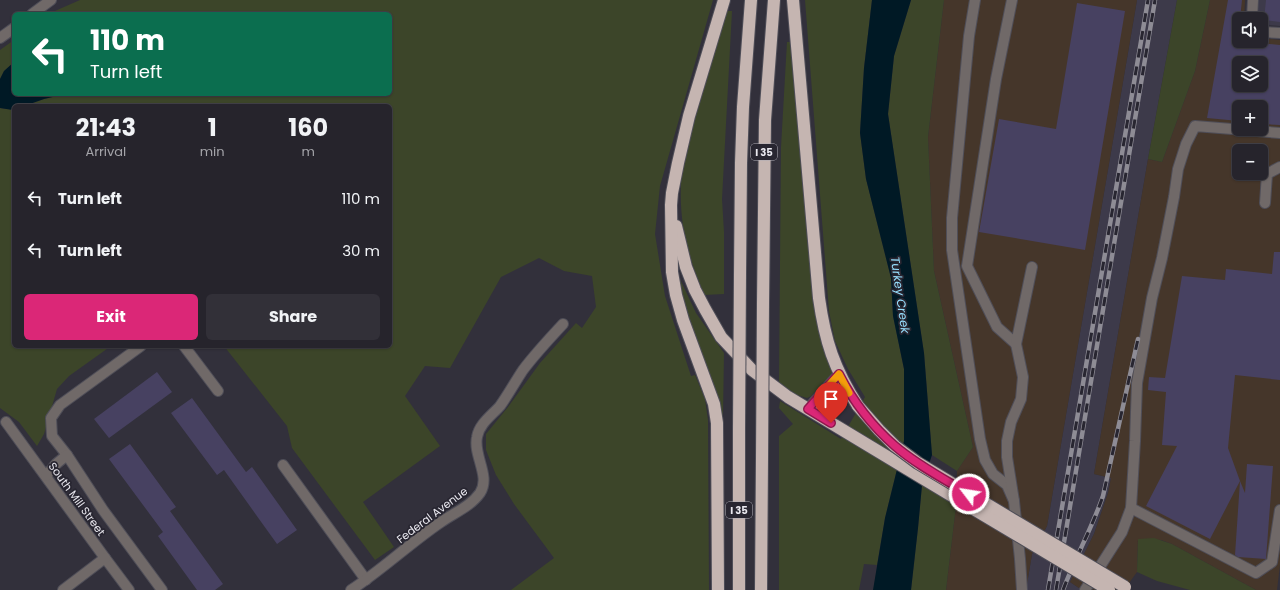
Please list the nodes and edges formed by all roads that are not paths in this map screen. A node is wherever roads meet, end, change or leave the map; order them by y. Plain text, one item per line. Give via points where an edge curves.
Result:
1 (51, 0) edge
2 (724, 0) edge
3 (751, 0) edge
4 (774, 0) edge
5 (793, 0) edge
6 (975, 0) edge
7 (1012, 0) edge
8 (1253, 0) edge
9 (35, 12) edge
10 (1252, 12) edge
11 (12, 29) edge
12 (1268, 32) edge
13 (1280, 33) edge
14 (0, 38) edge
15 (1280, 133) edge
16 (1280, 167) edge
17 (1265, 203) dead end
18 (671, 205) junction
19 (1032, 267) dead end
20 (563, 324) dead end
21 (1016, 344) junction
22 (139, 348) edge
23 (186, 348) edge
24 (839, 374) junction
25 (218, 391) dead end
26 (808, 409) junction
27 (6, 422) dead end
28 (67, 455) junction
29 (283, 465) dead end
30 (46, 476) junction
31 (1014, 501) junction
32 (1130, 508) junction
33 (1280, 510) edge
34 (105, 558) junction
35 (1086, 576) junction
36 (366, 580) junction
37 (1127, 588) edge
38 (63, 590) edge
39 (129, 590) edge
40 (162, 590) edge
41 (351, 590) edge
42 (718, 590) edge
43 (739, 590) edge
44 (761, 590) edge
45 (1022, 590) edge
46 (1085, 590) edge
47 (1096, 590) edge
48 (1109, 590) edge

1 - 9 street
2 - 18 highway via 689,116
3 - 43 highway, I 35, bridge via 741,163
4 - 44 highway, I 35, bridge via 765,120
5 - 24 highway via 819,298 823,326
6 - 31 street via 969,36 952,218 952,250 985,460 993,474 1006,485
7 - 21 street via 996,79 967,266 997,328
8 - 10 street
11 - 14 street
12 - 13 street
15 - 32 street via 1195,126 1186,144 1178,169 1137,383
16 - 17 street via 1267,174
18 - 26 highway via 686,267 695,290 721,337 752,370
18 - 42 highway via 672,272 676,295 714,404 717,423
19 - 21 street
20 - 36 street, Federal Avenue via 545,342 500,405 480,428 476,437 476,449 484,482 480,492 473,501 440,522
21 - 31 street via 1023,377 1021,399 1011,422 1007,441
22 - 28 street via 60,406 51,418 52,436
23 - 25 street
24 - 26 street
24 - 37 highway, bridge via 858,406 895,446 918,463
26 - 35 highway, bridge
27 - 30 street, South Mill Street
28 - 30 street
28 - 40 street via 103,510
29 - 36 street
30 - 34 street, South Mill Street
31 - 45 street
32 - 33 street via 1256,573 1272,562
32 - 46 street via 1122,532
34 - 38 street
34 - 39 street, South Mill Street
35 - 47 highway
35 - 48 highway, bridge
36 - 41 street, Federal Avenue

